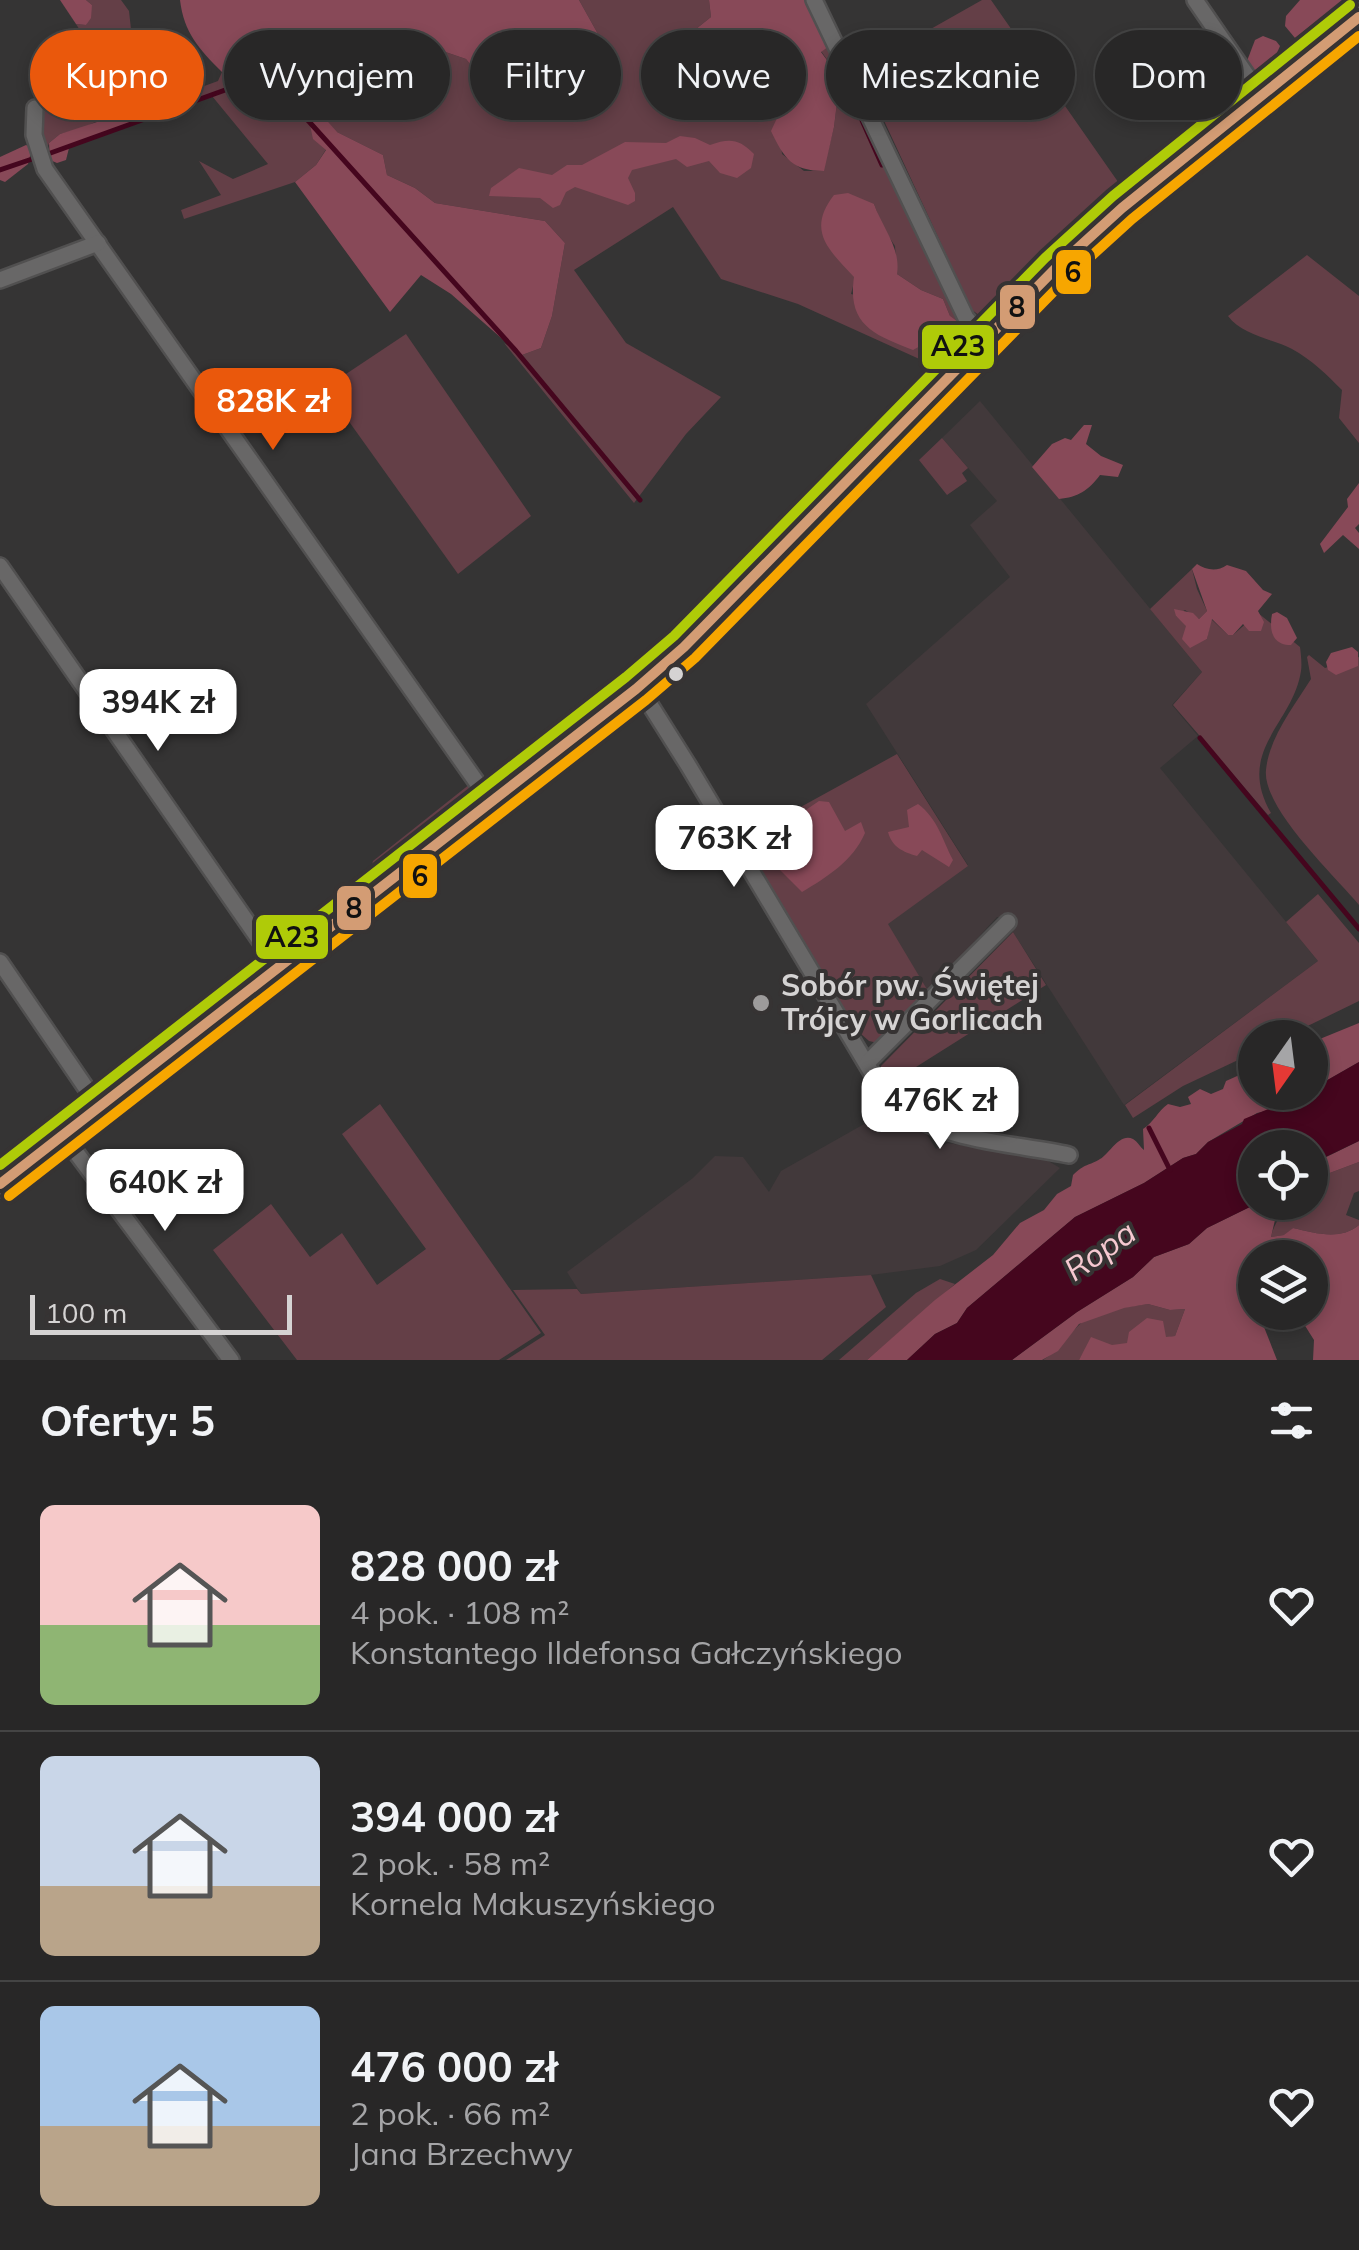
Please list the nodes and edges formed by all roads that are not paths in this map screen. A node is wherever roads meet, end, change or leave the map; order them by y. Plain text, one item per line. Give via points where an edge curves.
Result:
1 (814, 0) edge
2 (1195, 0) edge
3 (1359, 17) edge
4 (1261, 96) junction
5 (35, 120) edge
6 (98, 242) junction
7 (0, 280) edge
8 (985, 340) junction
9 (0, 566) edge
10 (636, 690) junction
11 (492, 804) junction
12 (1008, 922) dead end
13 (0, 962) edge
14 (279, 968) junction
15 (868, 1062) junction
16 (99, 1107) junction
17 (63, 1135) junction
18 (1069, 1155) dead end
19 (0, 1184) edge
20 (231, 1360) edge

1 - 8 street via 966,318
2 - 4 street
3 - 4 main road
4 - 8 main road via 1122,208
5 - 6 street via 45,170
6 - 7 street
6 - 11 street
8 - 10 main road
9 - 14 street
10 - 11 main road
10 - 15 street
11 - 14 main road
12 - 15 street
13 - 16 street
14 - 16 main road
15 - 18 street via 885,1095 921,1121 962,1136
16 - 17 main road
17 - 19 main road
17 - 20 street

